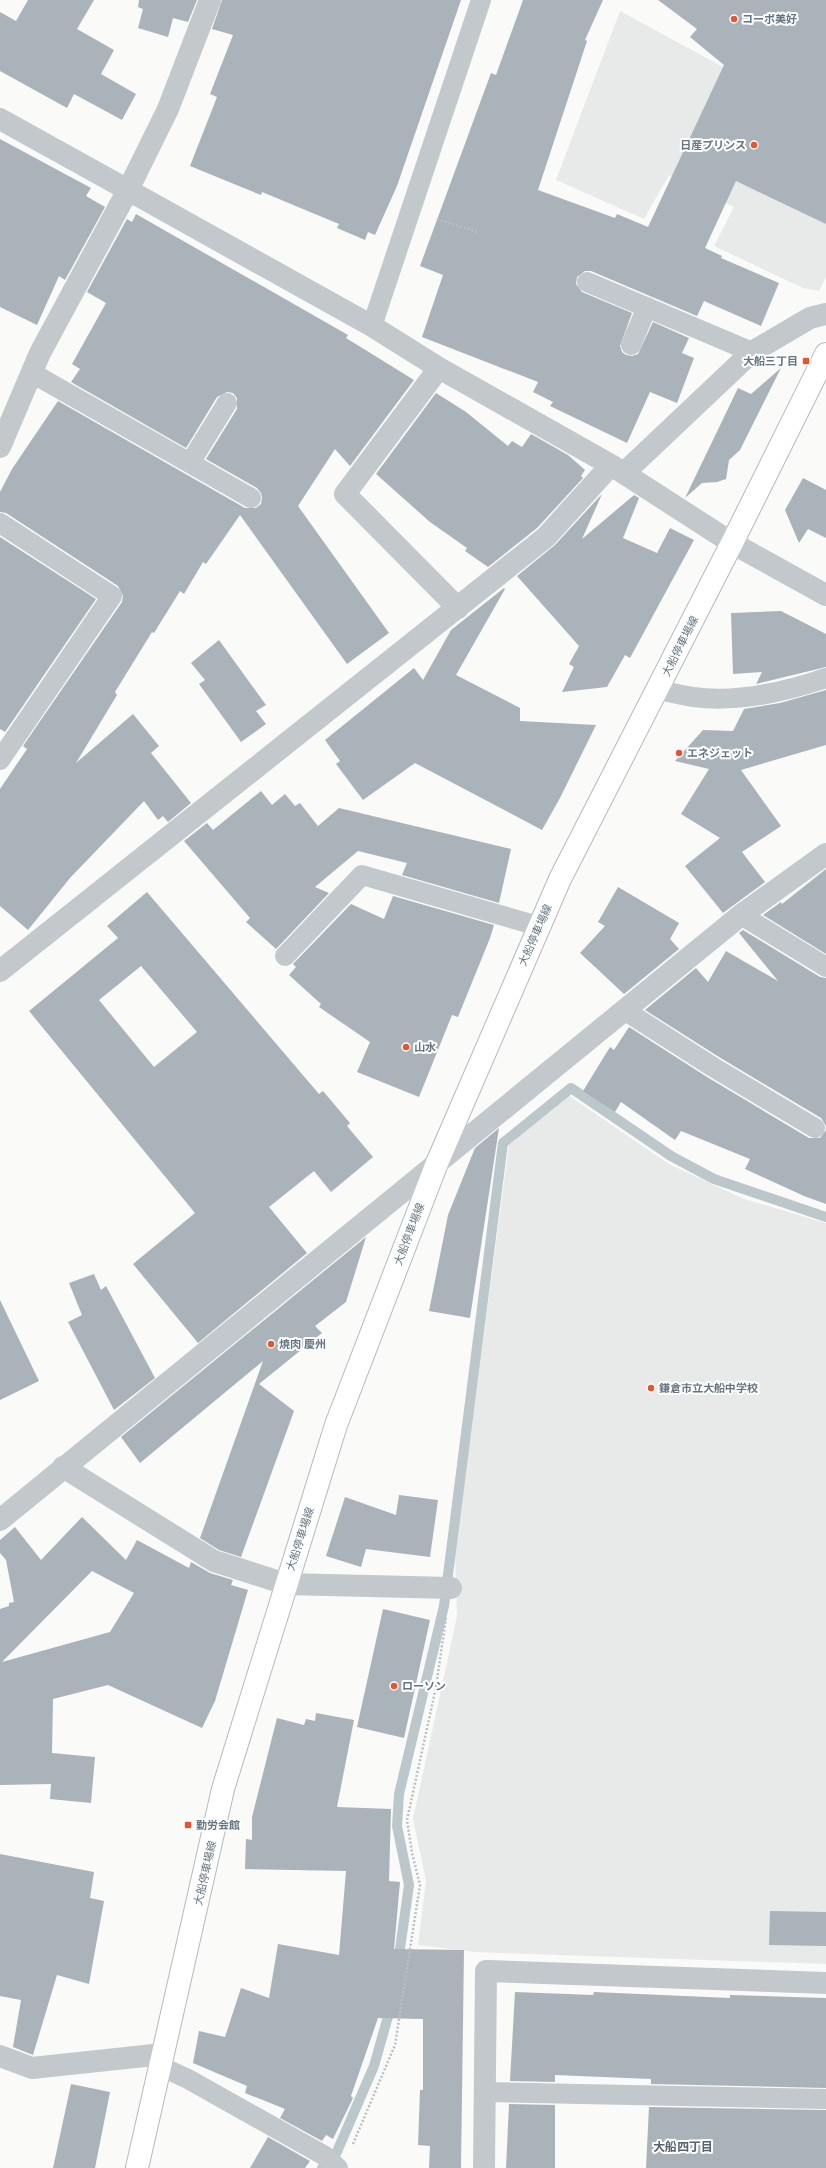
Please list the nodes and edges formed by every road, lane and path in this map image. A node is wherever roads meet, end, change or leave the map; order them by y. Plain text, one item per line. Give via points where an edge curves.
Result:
1 (210, 0) edge
2 (481, 0) edge
3 (0, 119) edge
4 (128, 190) junction
5 (410, 210) junction
6 (477, 232) dead end
7 (588, 282) dead end
8 (647, 307) junction
9 (826, 314) edge
10 (372, 326) junction
11 (631, 345) dead end
12 (752, 352) junction
13 (826, 354) edge
14 (439, 368) junction
15 (32, 373) junction
16 (227, 403) dead end
17 (0, 447) edge
18 (190, 464) junction
19 (618, 469) junction
20 (251, 498) dead end
21 (0, 523) edge
22 (732, 543) junction
23 (826, 595) edge
24 (458, 608) junction
25 (826, 678) edge
26 (657, 690) junction
27 (0, 760) edge
28 (826, 854) edge
29 (741, 915) junction
30 (538, 926) junction
31 (285, 956) dead end
32 (826, 967) edge
33 (0, 971) edge
34 (624, 1010) junction
35 (815, 1128) dead end
36 (437, 1163) junction
37 (63, 1467) junction
38 (0, 1520) edge
39 (286, 1584) junction
40 (451, 1588) joint
41 (826, 1983) edge
42 (0, 2056) edge
43 (162, 2060) junction
44 (485, 2092) junction
45 (826, 2099) edge
46 (350, 2151) dead end
47 (136, 2168) edge
48 (338, 2168) edge
49 (484, 2168) edge

1 - 4 street via 168,109
2 - 5 lane
3 - 4 street
4 - 10 street
4 - 15 street via 40,353
5 - 6 path
5 - 10 lane
7 - 8 lane
8 - 11 lane
8 - 12 lane
9 - 12 street via 810,318
10 - 14 street
12 - 19 street
13 - 22 main road, 大船停車場線
14 - 19 street
14 - 24 street via 345,494
15 - 17 street
15 - 18 lane
16 - 18 lane
18 - 20 lane
19 - 22 street
19 - 24 street via 546,538
21 - 27 lane via 112,596
22 - 23 street
22 - 26 main road, 大船停車場線
24 - 33 street
25 - 26 lane via 799,687 735,698 695,697
26 - 30 main road, 大船停車場線
28 - 29 street
29 - 32 lane
29 - 34 street
30 - 31 lane via 362,875
30 - 36 main road, 大船停車場線
34 - 35 lane
34 - 36 street
36 - 37 street
36 - 39 main road, 大船停車場線 via 336,1425
37 - 38 street
37 - 39 street via 214,1561
39 - 40 street
39 - 43 main road, 大船停車場線 via 224,1789
40 - 46 path via 436,1688 407,1820 420,1885 395,2045
41 - 44 street via 486,1971
42 - 43 street via 32,2068
43 - 47 main road, 大船停車場線
43 - 48 lane via 188,2079 325,2156
44 - 45 lane
44 - 49 street

